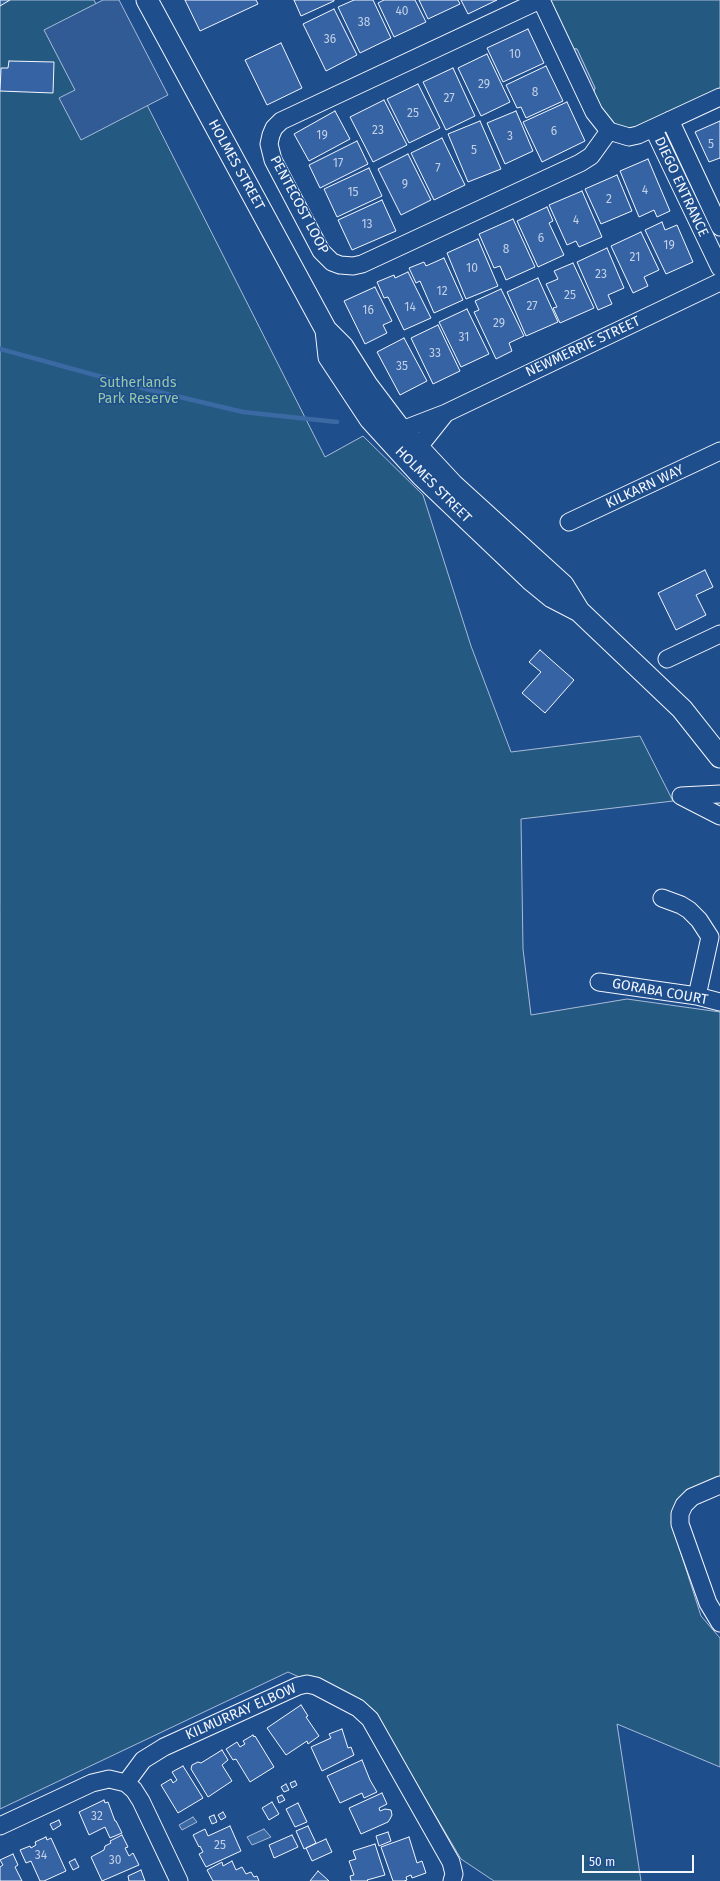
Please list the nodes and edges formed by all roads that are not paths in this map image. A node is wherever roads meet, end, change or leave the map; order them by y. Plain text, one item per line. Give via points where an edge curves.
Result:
1 (147, 0) edge
2 (541, 0) edge
3 (720, 97) edge
4 (670, 120) junction
5 (654, 128) junction
6 (609, 131) junction
7 (720, 227) edge
8 (720, 268) edge
9 (720, 282) edge
10 (446, 412) junction
11 (396, 435) junction
12 (720, 451) edge
13 (413, 454) junction
14 (569, 522) dead end
15 (720, 634) edge
16 (667, 659) dead end
17 (720, 757) edge
18 (720, 794) edge
19 (720, 816) edge
20 (662, 898) dead end
21 (599, 982) dead end
22 (697, 996) junction
23 (720, 1002) edge
24 (720, 1484) edge
25 (720, 1623) edge
26 (126, 1783) junction
27 (0, 1826) edge
28 (179, 1881) edge
29 (452, 1881) edge

1 - 11 main road, HOLMES STREET via 326,330 344,347
2 - 6 street via 594,112
2 - 6 street, PENTECOST LOOP via 281,121 274,128 269,144 273,160 322,251 332,262 353,266 580,163 591,156
3 - 4 street
4 - 5 street
4 - 7 street, DIEGO ENTRANCE
5 - 6 street via 629,137
5 - 8 street, DIEGO ENTRANCE
9 - 10 street, NEWMERRIE STREET
10 - 11 street, NEWMERRIE STREET
10 - 13 street, NEWMERRIE STREET
11 - 13 main road, HOLMES STREET
12 - 14 street, KILKARN WAY
13 - 17 main road, HOLMES STREET via 453,485 563,585 578,611 682,709
15 - 16 street
18 - 19 street via 681,796
20 - 22 street via 689,910 710,937
21 - 22 street, GORABA COURT
22 - 23 street, GORABA COURT
24 - 25 street via 692,1497 680,1514 680,1524 708,1603
26 - 27 street via 109,1779 92,1783
26 - 28 street via 141,1801
26 - 29 street, KILMURRAY ELBOW via 143,1760 164,1747 298,1686 316,1686 358,1708 370,1719 451,1862 454,1874

